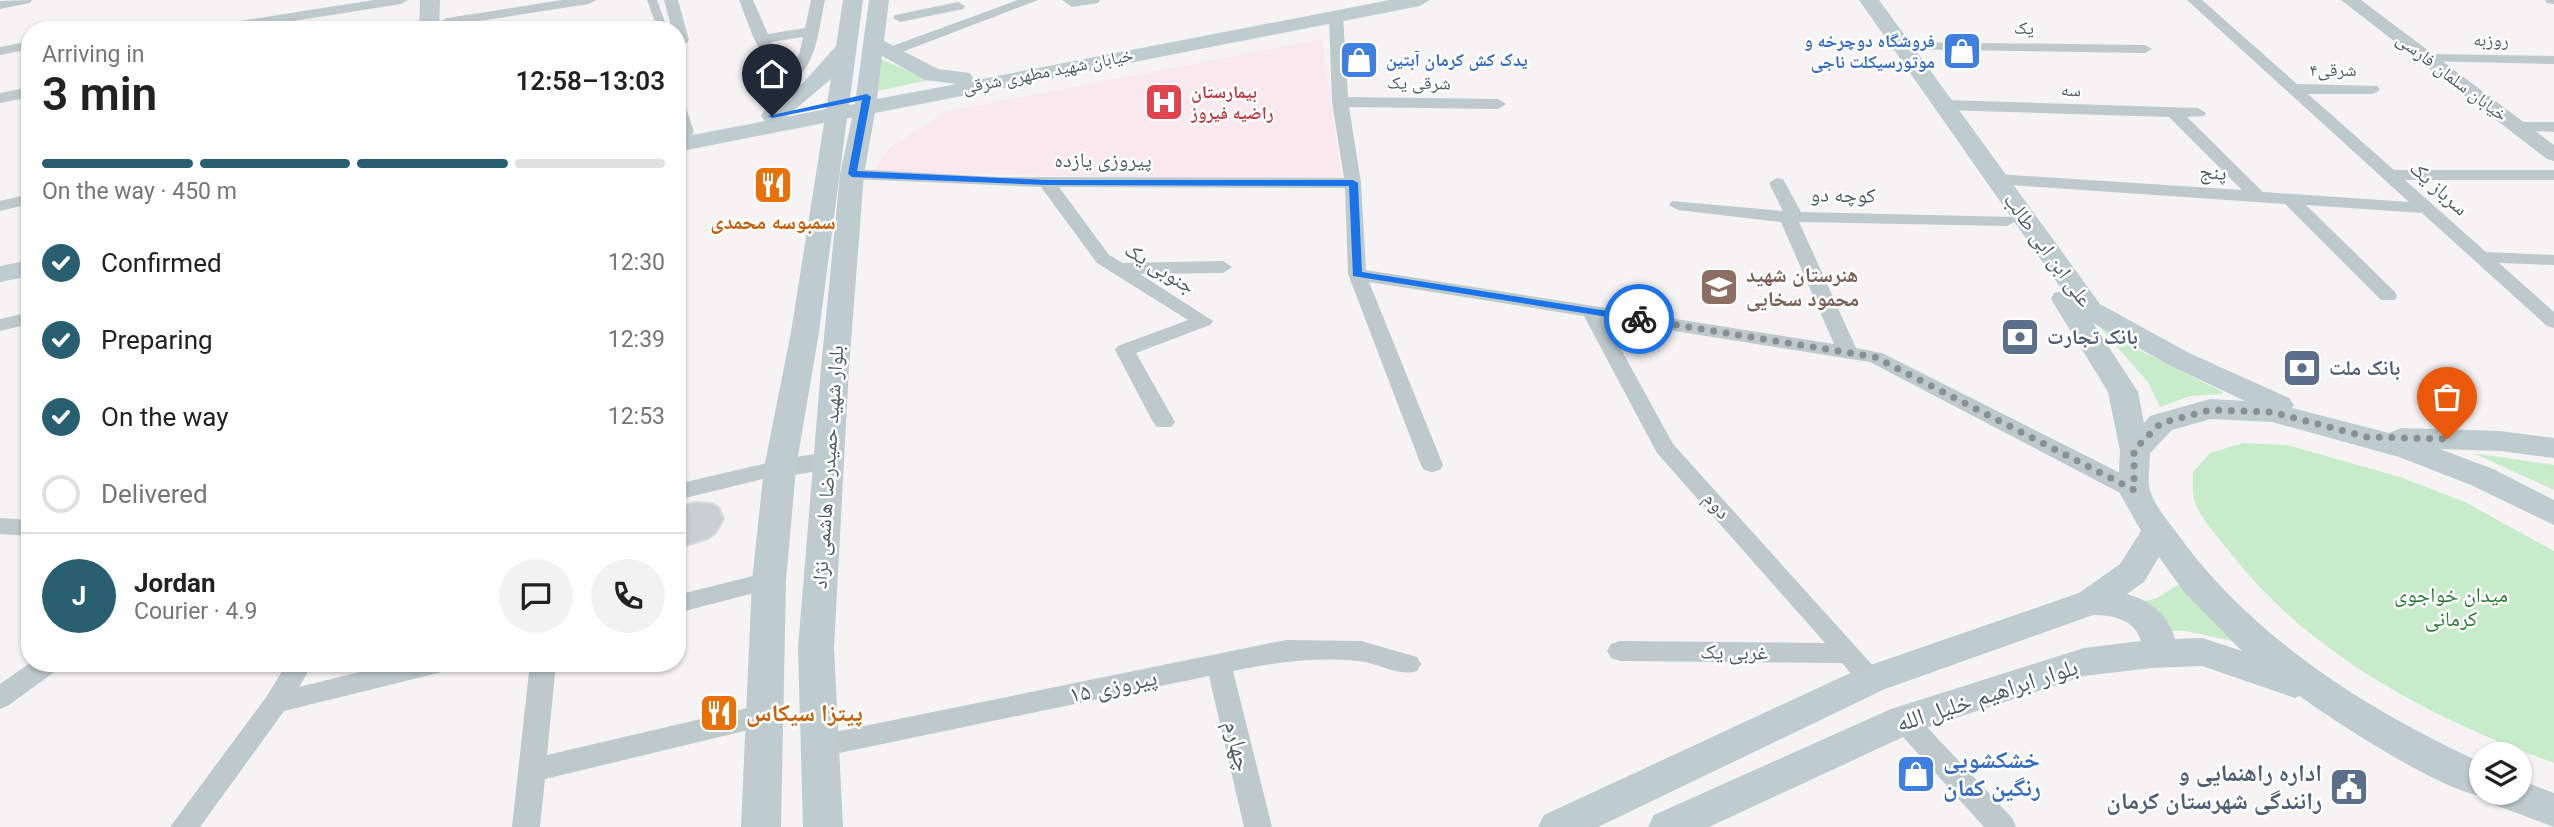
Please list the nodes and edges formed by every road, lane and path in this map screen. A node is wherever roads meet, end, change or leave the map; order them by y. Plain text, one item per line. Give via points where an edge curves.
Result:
1 (25, 0) edge
2 (401, 0) edge
3 (430, 0) edge
4 (447, 0) edge
5 (589, 0) edge
6 (652, 0) edge
7 (671, 0) edge
8 (746, 0) edge
9 (818, 0) edge
10 (853, 0) edge
11 (880, 0) edge
12 (1031, 0) edge
13 (1069, 0) edge
14 (1093, 0) edge
15 (1385, 0) edge
16 (1420, 0) edge
17 (1850, 0) edge
18 (1869, 0) edge
19 (2194, 0) edge
20 (2350, 0) edge
21 (955, 3) edge
22 (0, 5) edge
23 (1336, 16) junction
24 (900, 18) dead end
25 (309, 21) edge
26 (439, 21) edge
27 (442, 21) edge
28 (474, 21) edge
29 (660, 21) edge
30 (677, 21) edge
31 (970, 22) junction
32 (813, 31) junction
33 (761, 39) junction
34 (845, 45) junction
35 (879, 45) junction
36 (1902, 46) junction
37 (21, 47) edge
38 (2145, 49) dead end
39 (0, 51) edge
40 (770, 55) dead end
41 (2426, 58) junction
42 (2554, 60) edge
43 (791, 75) dead end
44 (962, 83) junction
45 (2294, 89) junction
46 (2372, 89) dead end
47 (21, 94) edge
48 (0, 98) edge
49 (1340, 102) junction
50 (1498, 104) dead end
51 (1943, 105) junction
52 (851, 106) junction
53 (2174, 113) junction
54 (2198, 113) dead end
55 (775, 121) junction
56 (2518, 127) junction
57 (2554, 127) edge
58 (686, 136) edge
59 (2554, 155) edge
60 (848, 156) junction
61 (2390, 175) junction
62 (2554, 175) edge
63 (1996, 179) junction
64 (1046, 182) junction
65 (1353, 183) junction
66 (1777, 183) dead end
67 (2259, 198) junction
68 (21, 200) edge
69 (2291, 200) junction
70 (1678, 205) dead end
71 (0, 206) edge
72 (2426, 208) junction
73 (1791, 217) junction
74 (2007, 220) junction
75 (2481, 257) junction
76 (21, 258) edge
77 (2554, 260) edge
78 (0, 262) edge
79 (1223, 267) dead end
80 (1119, 269) junction
81 (21, 270) edge
82 (0, 274) edge
83 (1357, 274) junction
84 (2388, 296) dead end
85 (1591, 312) junction
86 (21, 319) edge
87 (2554, 322) edge
88 (0, 325) edge
89 (1848, 353) junction
90 (1164, 422) dead end
91 (2352, 433) junction
92 (2554, 448) edge
93 (2134, 450) junction
94 (828, 461) junction
95 (1432, 465) dead end
96 (780, 468) junction
97 (686, 490) edge
98 (2134, 490) junction
99 (2554, 513) edge
100 (0, 526) edge
101 (21, 527) edge
102 (2158, 531) junction
103 (769, 581) junction
104 (686, 602) edge
105 (2091, 602) junction
106 (1620, 651) dead end
107 (2151, 654) junction
108 (1219, 664) junction
109 (1408, 664) dead end
110 (1861, 666) junction
111 (36, 672) edge
112 (295, 672) edge
113 (402, 672) edge
114 (542, 672) edge
115 (2320, 691) junction
116 (0, 698) edge
117 (276, 703) junction
118 (765, 715) junction
119 (1904, 720) junction
120 (820, 746) junction
121 (533, 770) junction
122 (2469, 775) edge
123 (2532, 802) edge
124 (2554, 810) edge
125 (184, 827) edge
126 (526, 827) edge
127 (761, 827) edge
128 (823, 827) edge
129 (1258, 827) edge
130 (1558, 827) edge
131 (1668, 827) edge
132 (2002, 827) edge

1 - 22 street
2 - 25 street
3 - 26 main road
4 - 27 main road
5 - 28 street
6 - 29 street
7 - 30 street
8 - 33 street
9 - 32 street
10 - 34 main road
11 - 35 main road
12 - 31 street
13 - 14 street
15 - 44 main road, خیابان شهید مطهری شرقی
16 - 23 main road, خیابان شهید مطهری شرقی
17 - 74 main road, علی ابن ابی طالب
18 - 36 main road, علی ابن ابی طالب
19 - 45 street, سرباز یک
20 - 41 street, خیابان سلمان فارسی
21 - 24 street
21 - 31 street
23 - 44 main road, خیابان شهید مطهری شرقی
23 - 49 street
31 - 35 street
32 - 33 street
32 - 43 street via 806,55
33 - 40 street
34 - 35 main road
34 - 52 main road
34 - 55 main road via 825,75
35 - 44 main road via 933,75
35 - 52 main road
36 - 38 street, یک
36 - 51 main road, علی ابن ابی طالب
37 - 39 street
41 - 42 street, روزبه
41 - 56 street, خیابان سلمان فارسی
44 - 52 main road, خیابان شهید مطهری شرقی
44 - 60 main road via 916,103
45 - 46 street, شرقی۴
45 - 61 street, سرباز یک
47 - 48 street
49 - 50 street, شرقی یک
49 - 65 street
51 - 53 street, سه
51 - 63 main road, علی ابن ابی طالب
52 - 55 main road, خیابان شهید مطهری شرقی
52 - 60 main road, بلوار شهید حمیدرضا هاشمی نژاد
53 - 54 street, سه
53 - 67 street
55 - 58 main road, خیابان شهید مطهری شرقی
55 - 60 main road via 813,134
56 - 57 street
56 - 59 street, خیابان سلمان فارسی
60 - 64 street, پیروزی یازده
60 - 94 main road, بلوار شهید حمیدرضا هاشمی نژاد
60 - 96 main road, بلوار شهید حمیدرضا هاشمی نژاد via 805,332
61 - 62 street
61 - 72 street, سرباز یک
63 - 67 street, پنج
63 - 91 main road, علی ابن ابی طالب via 2090,310 2226,382
64 - 65 street, پیروزی یازده
64 - 80 street, جنوبی یک via 1103,259
65 - 83 street
66 - 73 street
67 - 69 street, پنج
68 - 71 street
69 - 72 street, پنج
69 - 84 street
70 - 73 street, کوچه دو
72 - 75 street, سرباز یک
73 - 74 street, کوچه دو
73 - 89 street
74 - 93 main road, علی ابن ابی طالب via 2081,323 2123,392
75 - 77 street
75 - 87 street, سرباز یک
76 - 78 main road
79 - 80 street
80 - 90 street, جنوبی یک via 1203,321 1127,347 1126,353
81 - 82 main road
83 - 85 street
83 - 95 street
85 - 89 street
85 - 110 street, دوم via 1665,447
86 - 88 street
89 - 98 street via 1875,357
91 - 92 main road
91 - 93 main road via 2272,412 2210,410 2161,423
91 - 99 main road via 2482,477
93 - 98 main road
94 - 96 street
94 - 120 main road, بلوار شهید حمیدرضا هاشمی نژاد via 816,648
96 - 97 street
96 - 103 main road, بلوار شهید حمیدرضا هاشمی نژاد
98 - 102 main road
100 - 101 street
102 - 105 main road via 2132,573
102 - 115 main road via 2196,583 2246,635
103 - 104 street
103 - 118 main road, بلوار شهید حمیدرضا هاشمی نژاد
105 - 107 main road via 2128,606 2146,617 2157,631 2159,644
105 - 110 main road
106 - 110 street, غربی یک
107 - 115 main road, بلوار ابراهیم خلیل الله via 2202,652
107 - 119 main road, بلوار ابراهیم خلیل الله via 2084,662
108 - 109 street, پیروزی ۱۵ via 1298,650 1361,651
108 - 120 street, پیروزی ۱۵
108 - 129 street, چهارم
110 - 130 main road
111 - 116 street
112 - 117 street
113 - 117 street
114 - 121 street
115 - 122 main road via 2407,746
117 - 125 street
118 - 121 street
118 - 127 main road, بلوار شهید حمیدرضا هاشمی نژاد
119 - 131 main road, بلوار ابراهیم خلیل الله
119 - 132 street
120 - 128 main road, بلوار شهید حمیدرضا هاشمی نژاد
121 - 126 street
123 - 124 main road

